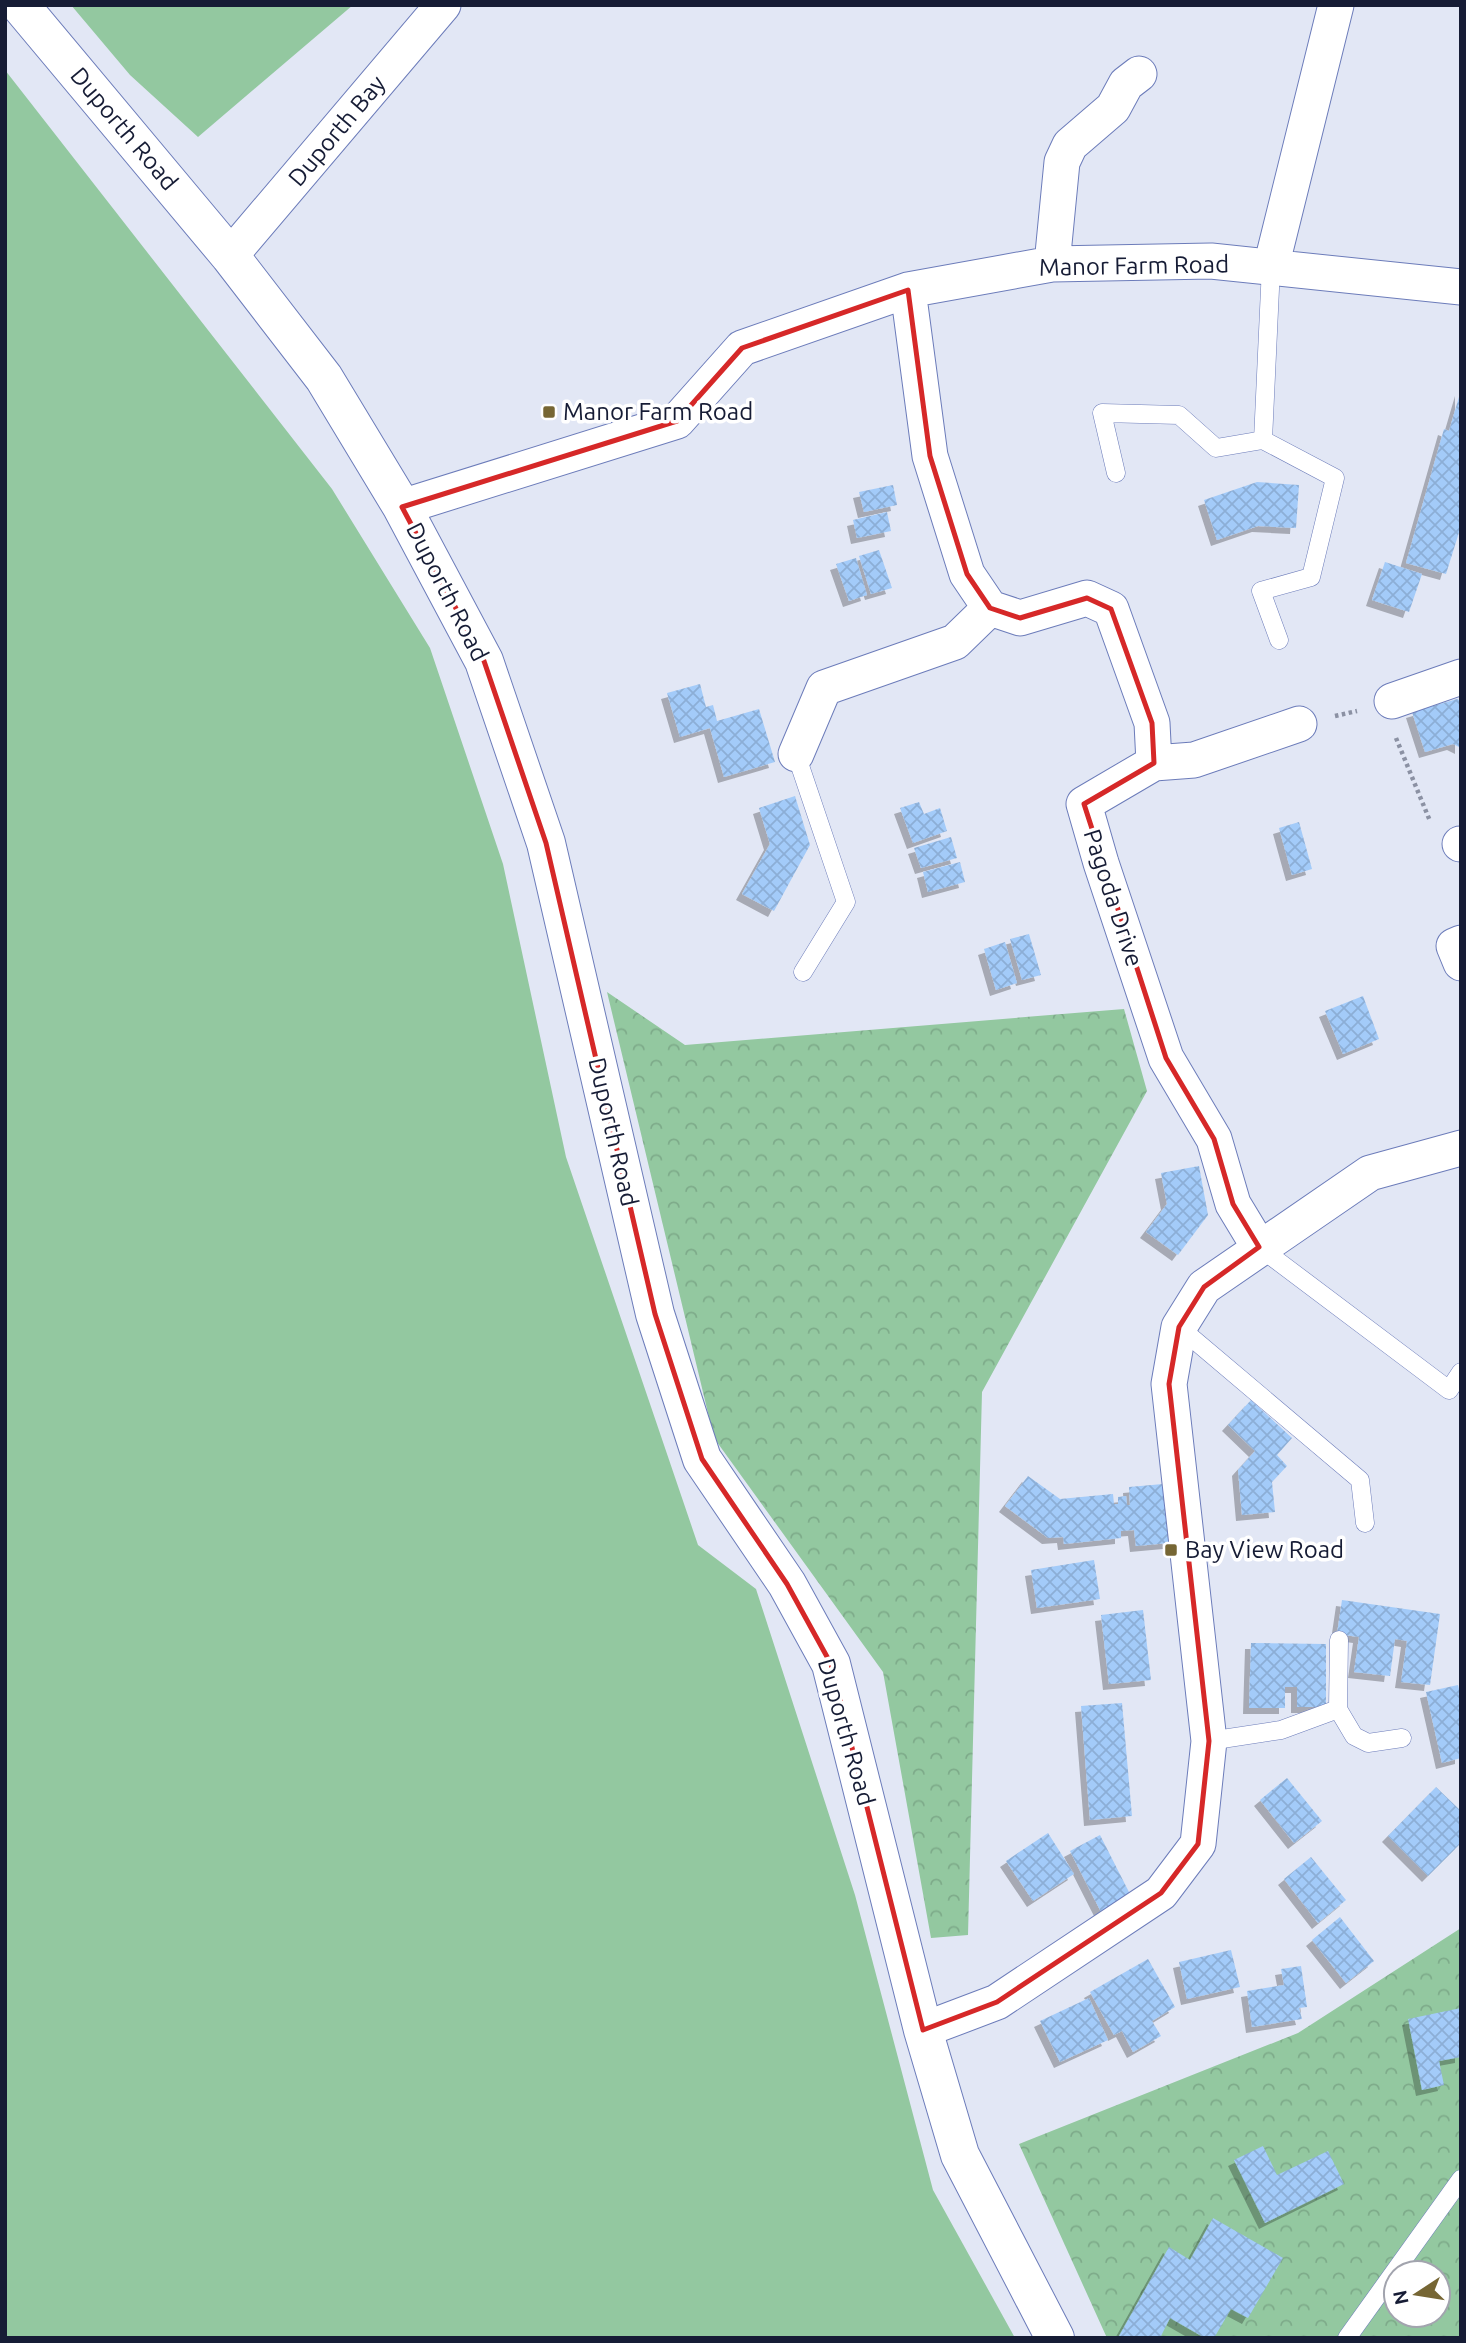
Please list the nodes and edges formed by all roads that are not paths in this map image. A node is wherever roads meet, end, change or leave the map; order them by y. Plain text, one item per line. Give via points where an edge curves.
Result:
1 (20, 5) edge
2 (443, 5) edge
3 (1336, 5) edge
4 (1139, 74) dead end
5 (230, 256) junction
6 (1052, 264) junction
7 (1271, 267) junction
8 (1461, 287) edge
9 (908, 290) junction
10 (1263, 440) junction
11 (1116, 473) dead end
12 (402, 507) junction
13 (990, 608) junction
14 (1279, 640) dead end
15 (1461, 677) edge
16 (1387, 703) road end
17 (1298, 724) road end
18 (796, 754) joint
19 (1154, 763) junction
20 (1461, 943) edge
21 (1461, 962) edge
22 (803, 972) dead end
23 (1461, 1148) edge
24 (1259, 1247) junction
25 (1179, 1326) junction
26 (1461, 1372) edge
27 (1365, 1523) dead end
28 (1339, 1640) dead end
29 (1338, 1709) junction
30 (1402, 1738) dead end
31 (1209, 1741) junction
32 (923, 2030) junction
33 (1461, 2179) edge
34 (1055, 2338) edge
35 (1347, 2338) edge

1 - 5 street, Duporth Road
2 - 5 street, Duporth Bay
3 - 7 street
4 - 6 street via 1126,84 1113,108 1070,145 1062,162
5 - 12 street, Duporth Road via 324,378
6 - 7 street, Manor Farm Road via 1211,261
6 - 9 street, Manor Farm Road
7 - 8 street, Manor Farm Road
7 - 10 lane
9 - 12 street, Manor Farm Road via 742,348 677,421
9 - 13 street via 930,456 967,574
10 - 11 lane via 1216,448 1179,415 1102,413
10 - 14 lane via 1335,478 1311,577 1261,591
12 - 32 street, Duporth Road via 484,661 546,843 655,1314 702,1459 787,1584 831,1664
13 - 18 street via 955,642 824,688
13 - 19 street via 1020,618 1087,598 1111,609 1152,723
15 - 16 street
17 - 19 street via 1194,760
18 - 22 lane via 846,902
19 - 24 street, Pagoda Drive via 1084,804 1166,1058 1214,1139 1233,1204
20 - 21 street via 1454,946
23 - 24 street via 1370,1174
24 - 25 street via 1204,1287
24 - 26 lane via 1449,1390
25 - 27 lane via 1360,1480
25 - 31 street via 1169,1384
28 - 29 lane
29 - 30 lane via 1354,1736 1367,1743
29 - 31 lane via 1281,1730
31 - 32 street via 1198,1844 1161,1894 997,2002
32 - 34 street, Duporth Road via 960,2155
33 - 35 lane

